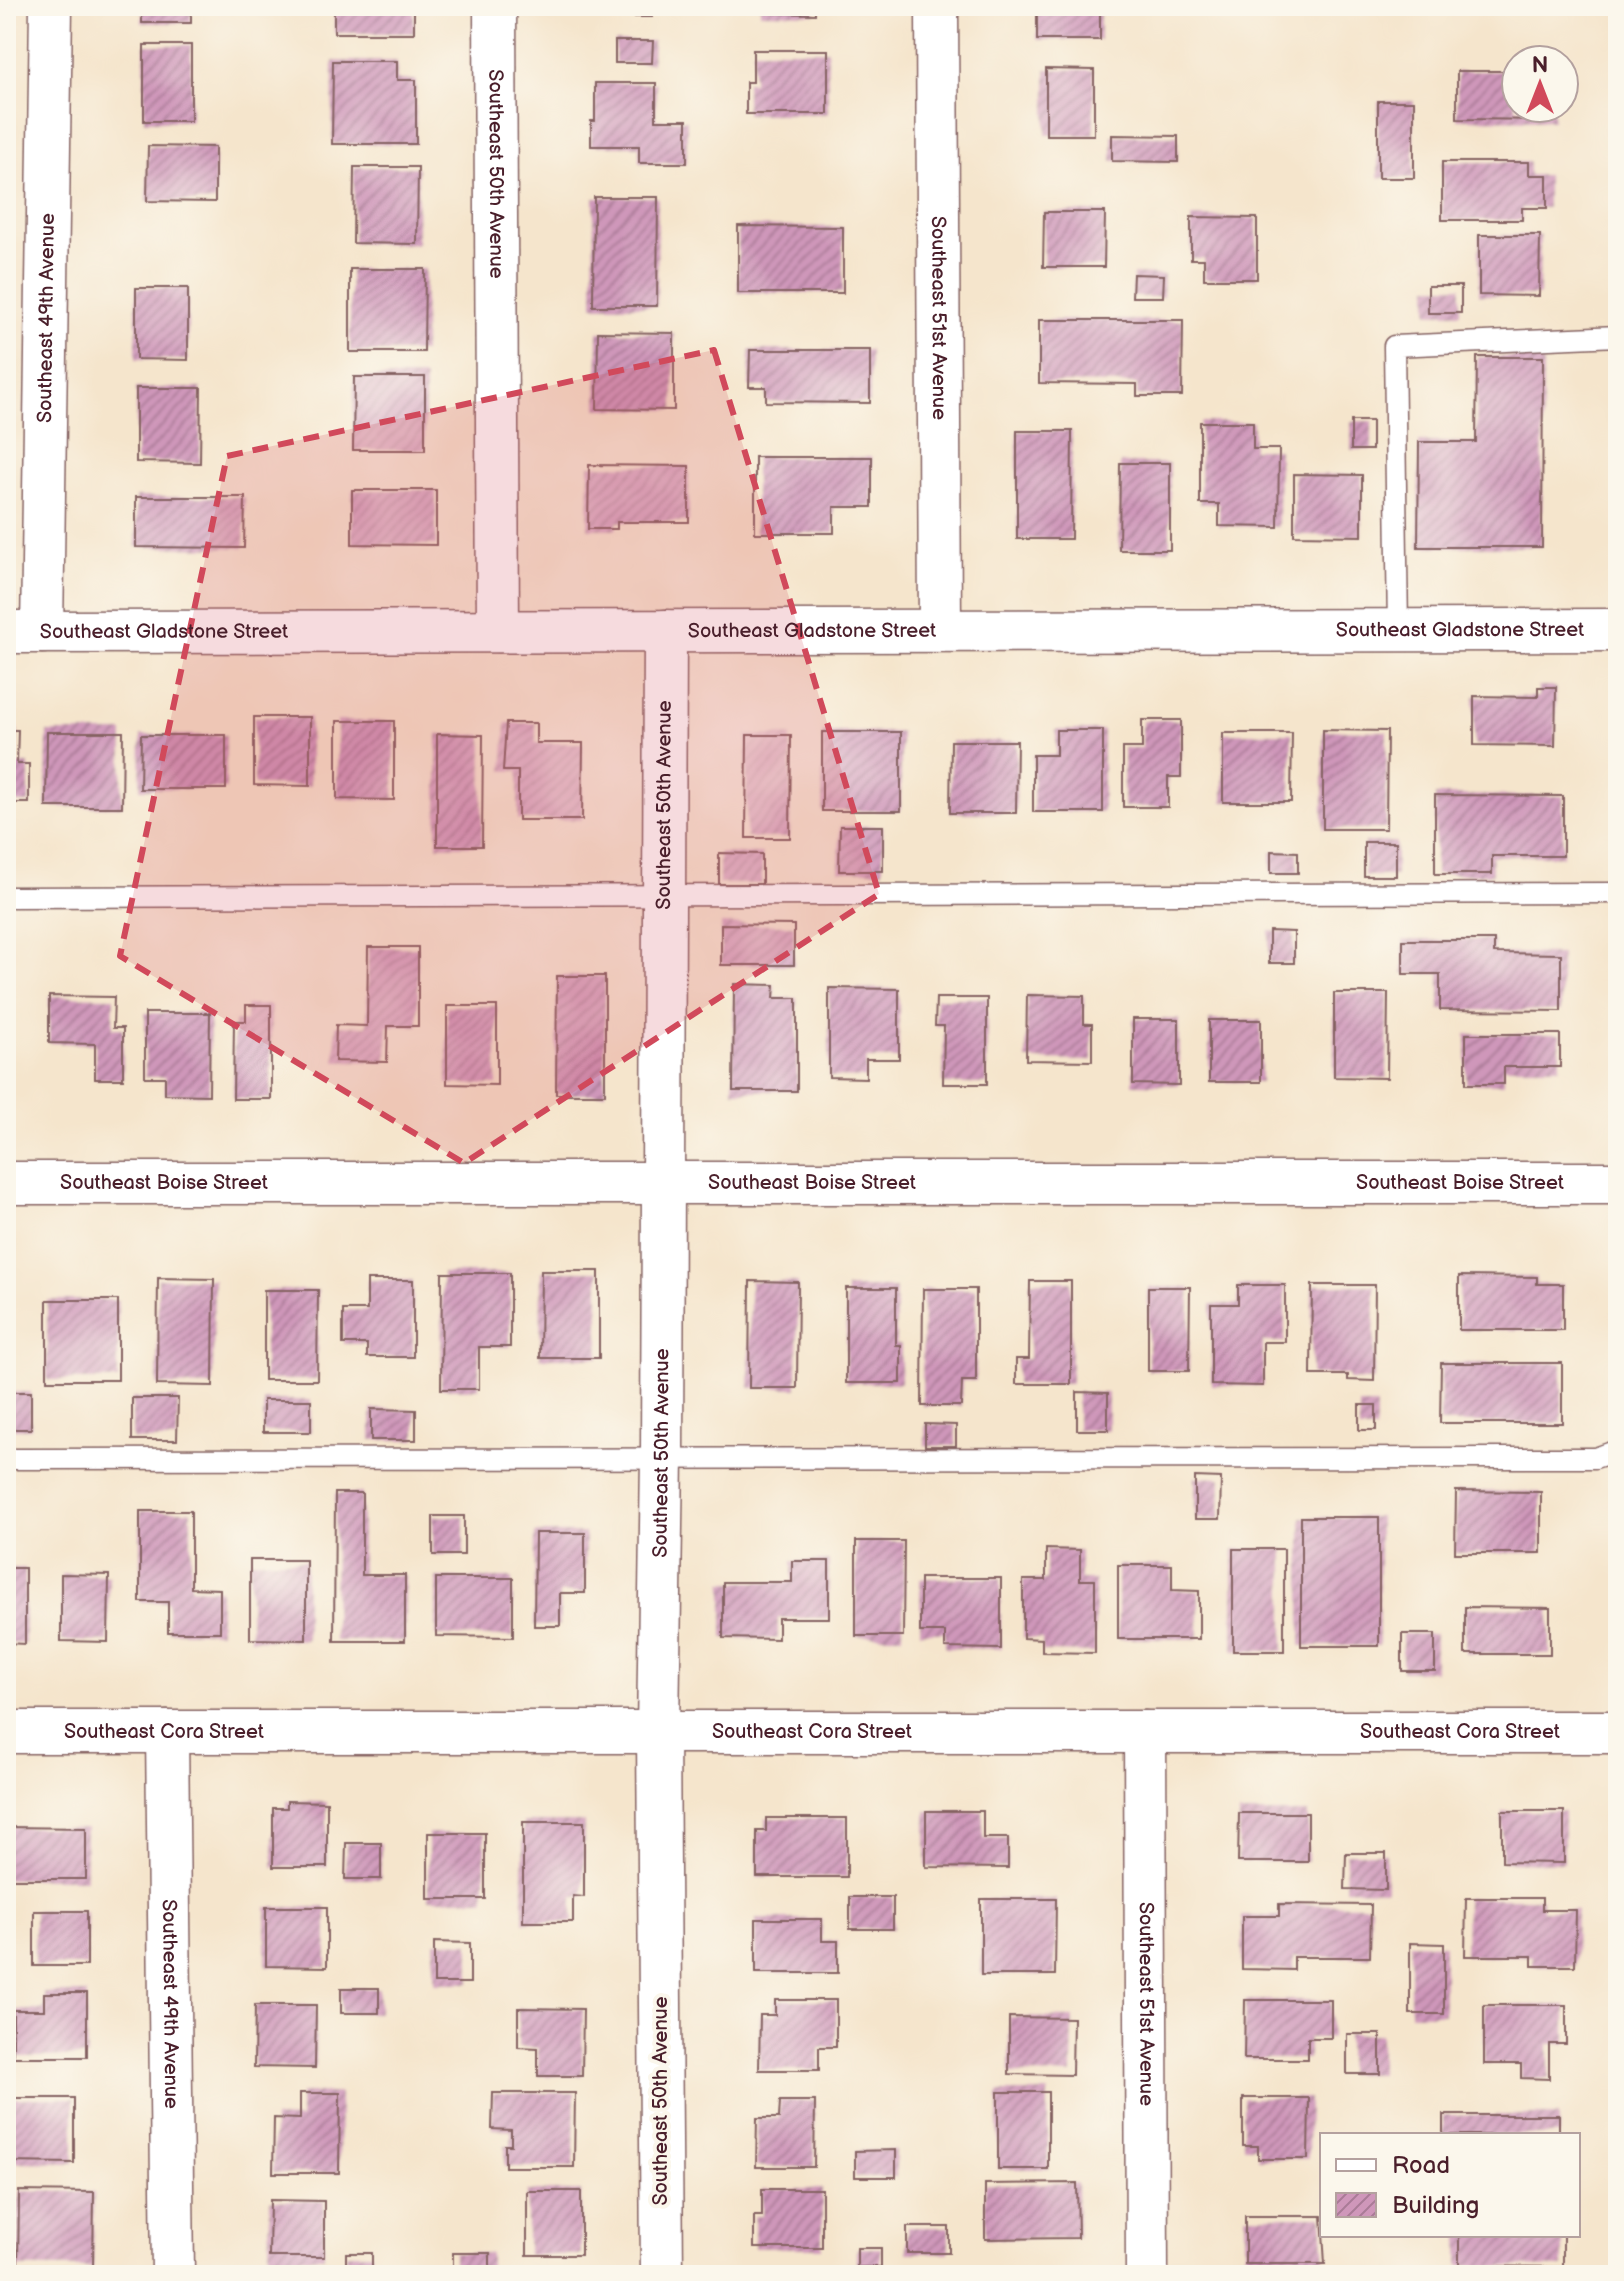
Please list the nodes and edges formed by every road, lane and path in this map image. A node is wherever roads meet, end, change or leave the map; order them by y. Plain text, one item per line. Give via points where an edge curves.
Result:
1 (51, 6) edge
2 (495, 6) edge
3 (937, 6) edge
4 (1618, 336) edge
5 (940, 630) junction
6 (1398, 630) junction
7 (1618, 630) edge
8 (498, 631) junction
9 (665, 631) junction
10 (24, 632) edge
11 (1618, 893) edge
12 (664, 895) junction
13 (6, 897) edge
14 (6, 1183) edge
15 (1618, 1183) edge
16 (663, 1184) junction
17 (1618, 1450) edge
18 (662, 1457) junction
19 (6, 1459) edge
20 (6, 1732) edge
21 (167, 1732) junction
22 (658, 1732) junction
23 (1145, 1732) junction
24 (1618, 1732) edge
25 (173, 2275) edge
26 (662, 2275) edge
27 (1147, 2275) edge

1 - 10 street, Southeast 49th Avenue
2 - 8 street, Southeast 50th Avenue
3 - 5 street, Southeast 51st Avenue
4 - 6 lane via 1394,346
5 - 6 street, Southeast Gladstone Street
5 - 9 street, Southeast Gladstone Street
6 - 7 street, Southeast Gladstone Street
8 - 9 street, Southeast Gladstone Street
8 - 10 street, Southeast Gladstone Street
9 - 12 street, Southeast 50th Avenue
11 - 12 lane
12 - 13 lane
12 - 16 street, Southeast 50th Avenue
14 - 16 street, Southeast Boise Street
15 - 16 street, Southeast Boise Street
16 - 18 street, Southeast 50th Avenue
17 - 18 lane via 1595,1458
18 - 19 lane
18 - 22 street, Southeast 50th Avenue
20 - 21 street, Southeast Cora Street
21 - 22 street, Southeast Cora Street
21 - 25 street, Southeast 49th Avenue
22 - 23 street, Southeast Cora Street
22 - 26 street, Southeast 50th Avenue
23 - 24 street, Southeast Cora Street
23 - 27 street, Southeast 51st Avenue

